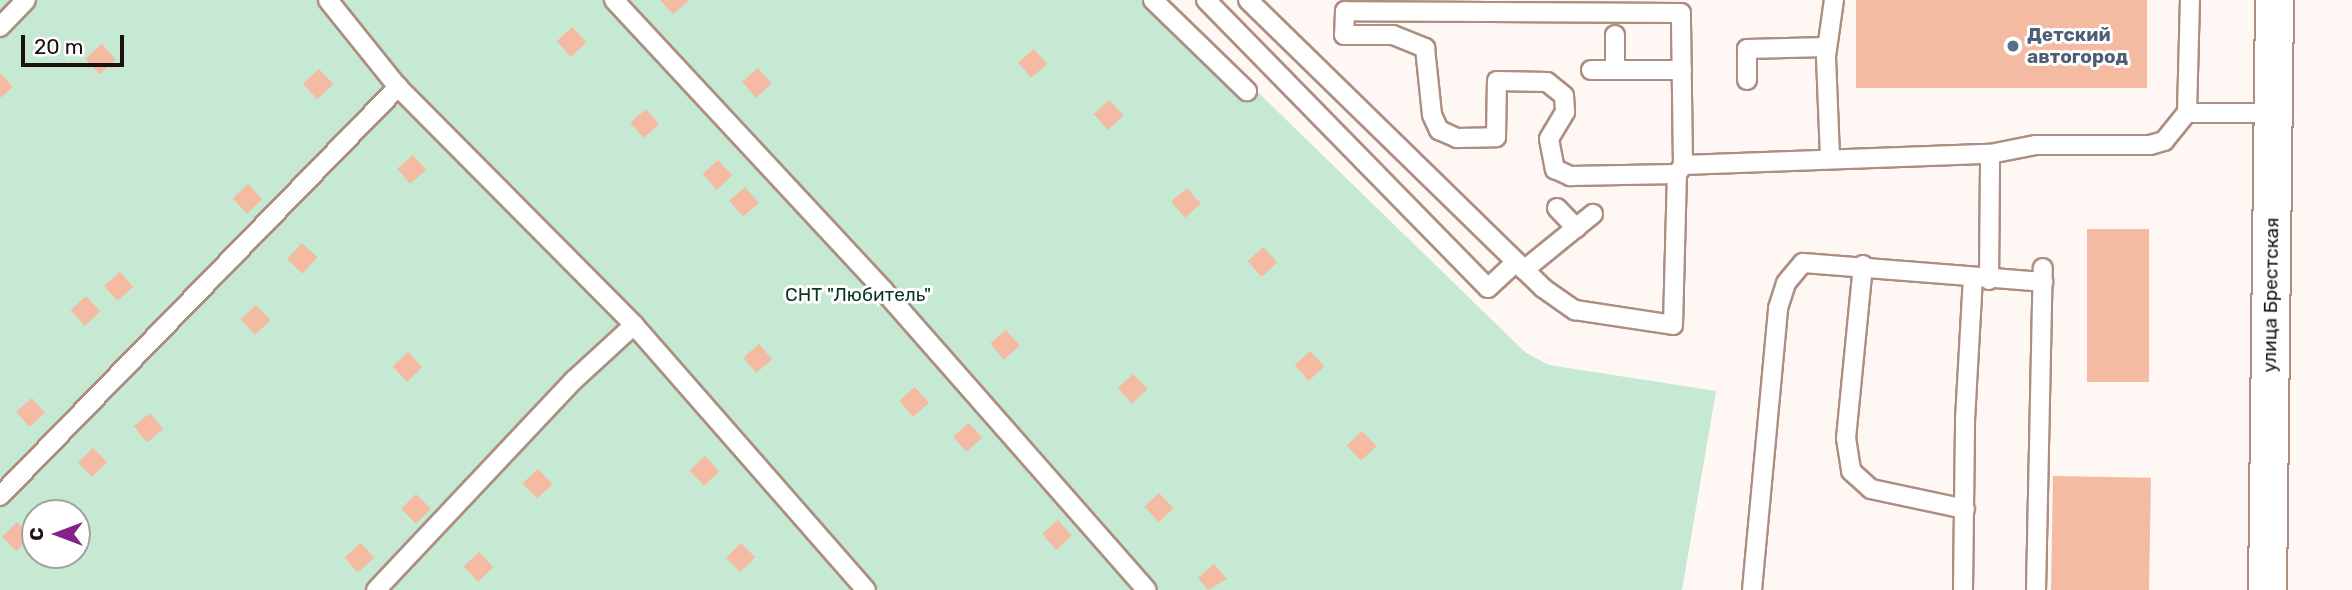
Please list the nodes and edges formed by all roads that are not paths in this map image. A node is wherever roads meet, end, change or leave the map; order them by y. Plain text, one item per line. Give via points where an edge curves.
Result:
1 (26, 0) edge
2 (328, 0) edge
3 (614, 0) edge
4 (1153, 0) edge
5 (1206, 0) edge
6 (1248, 0) edge
7 (1834, 0) edge
8 (2190, 0) edge
9 (2274, 0) edge
10 (0, 27) edge
11 (1615, 35) dead end
12 (1827, 47) junction
13 (1591, 70) dead end
14 (1615, 70) junction
15 (1682, 71) junction
16 (1746, 80) dead end
17 (398, 87) junction
18 (1247, 91) dead end
19 (2187, 113) junction
20 (2273, 113) junction
21 (1990, 154) junction
22 (1830, 157) junction
23 (1680, 170) junction
24 (1557, 208) dead end
25 (1592, 214) dead end
26 (1576, 228) junction
27 (1863, 265) junction
28 (1520, 266) junction
29 (1981, 280) junction
30 (634, 325) junction
31 (0, 496) edge
32 (1965, 509) junction
33 (856, 587) edge
34 (376, 590) edge
35 (1147, 590) edge
36 (1752, 590) edge
37 (1963, 590) edge
38 (2036, 590) edge
39 (2267, 590) edge

1 - 10 lane
2 - 17 lane
3 - 35 lane via 884,291
4 - 18 lane
5 - 28 lane via 1488,288
6 - 28 lane
7 - 12 lane
8 - 19 lane
9 - 20 street, улица Брестская
11 - 14 lane
12 - 16 lane via 1747,49
12 - 22 lane
13 - 14 lane
14 - 15 lane
15 - 23 lane
15 - 23 lane via 1681,13 1345,11 1344,35 1393,35 1425,48 1432,115 1439,130 1457,138 1496,136 1497,81 1547,82 1564,96 1565,112 1549,139 1555,169 1570,176
17 - 30 lane
17 - 31 lane
19 - 20 lane
19 - 21 lane via 2164,141 2150,145 2036,145
20 - 39 street, улица Брестская
21 - 22 lane
21 - 29 lane
22 - 23 lane
23 - 28 lane via 1673,325 1575,310
24 - 26 lane
25 - 26 lane
26 - 28 lane
27 - 29 lane
27 - 32 lane via 1846,438 1851,471 1871,489
27 - 36 lane via 1803,263 1786,282 1778,308
29 - 32 lane
29 - 38 lane via 2043,275
30 - 33 lane
30 - 34 lane via 574,380
32 - 37 lane

